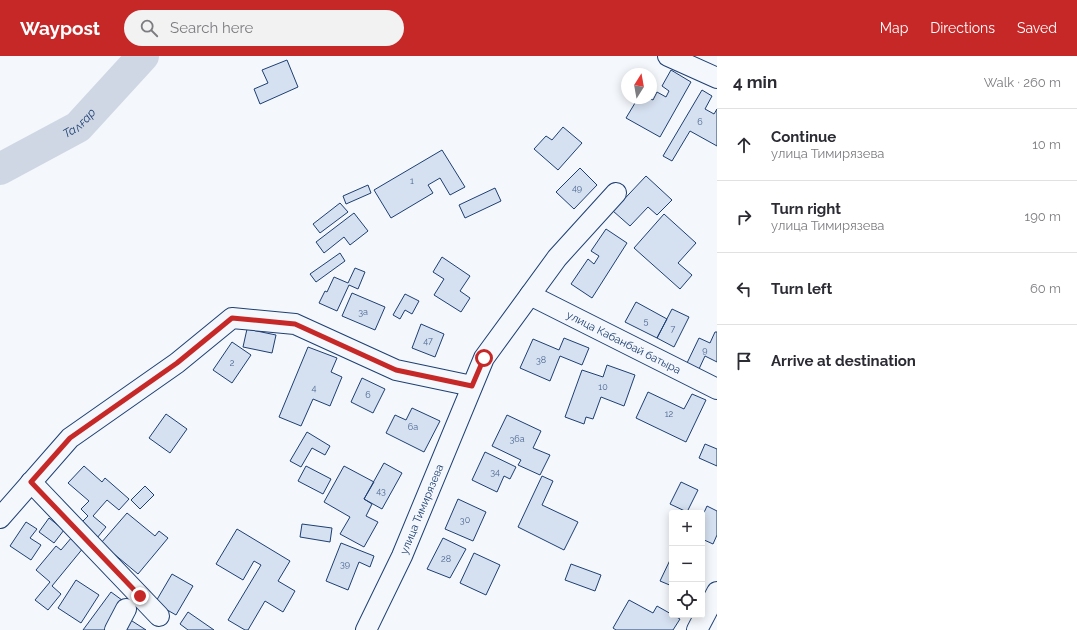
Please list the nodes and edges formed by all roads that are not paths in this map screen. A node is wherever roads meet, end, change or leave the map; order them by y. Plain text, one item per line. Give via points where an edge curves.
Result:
1 (668, 56) edge
2 (717, 78) edge
3 (616, 193) dead end
4 (530, 295) junction
5 (472, 386) junction
6 (717, 389) edge
7 (31, 482) junction
8 (0, 518) edge
9 (717, 592) edge
10 (126, 609) dead end
11 (159, 616) dead end
12 (115, 630) edge
13 (366, 630) edge
14 (697, 630) edge

1 - 2 street
3 - 4 street, улица Тимирязева via 557,258
4 - 5 street, улица Тимирязева via 484,358
4 - 6 street, улица Кабанбай батыра
5 - 7 street via 396,370 295,324 232,318 177,363 70,438
5 - 13 street, улица Тимирязева via 402,556
7 - 8 street
7 - 11 street
9 - 14 street
10 - 12 street

